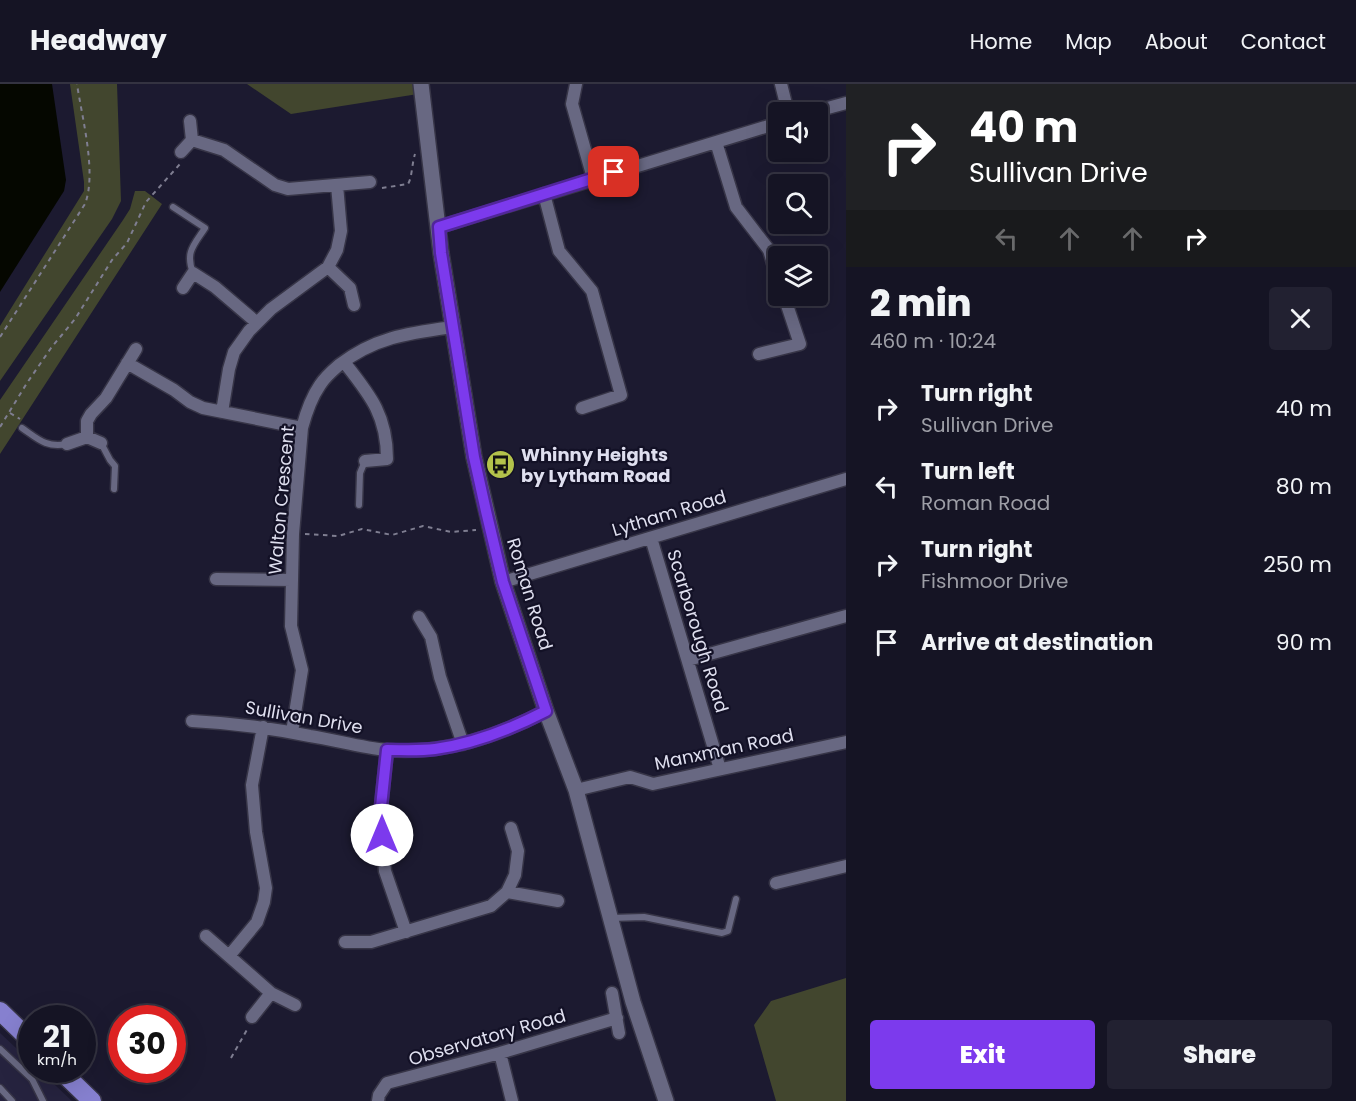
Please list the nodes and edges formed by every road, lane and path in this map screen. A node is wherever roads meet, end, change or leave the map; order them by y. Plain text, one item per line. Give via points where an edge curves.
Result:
1 (77, 84) edge
2 (421, 84) edge
3 (576, 84) edge
4 (781, 84) edge
5 (786, 102) edge
6 (846, 103) edge
7 (828, 108) edge
8 (190, 121) dead end
9 (768, 126) edge
10 (427, 134) junction
11 (192, 140) junction
12 (716, 142) junction
13 (180, 152) joint
14 (593, 178) junction
15 (370, 182) joint
16 (337, 185) junction
17 (544, 194) junction
18 (173, 207) dead end
19 (439, 227) junction
20 (768, 249) edge
21 (328, 267) junction
22 (193, 273) junction
23 (183, 288) dead end
24 (354, 305) dead end
25 (788, 306) edge
26 (256, 322) junction
27 (453, 327) junction
28 (0, 337) edge
29 (136, 350) dead end
30 (759, 354) dead end
31 (344, 362) junction
32 (128, 363) junction
33 (582, 408) dead end
34 (222, 412) junction
35 (0, 417) edge
36 (7, 417) junction
37 (0, 427) edge
38 (22, 428) dead end
39 (302, 428) junction
40 (87, 437) junction
41 (101, 443) joint
42 (67, 444) joint
43 (365, 461) joint
44 (846, 479) edge
45 (114, 489) dead end
46 (359, 505) dead end
47 (490, 530) junction
48 (293, 534) junction
49 (651, 538) junction
50 (216, 579) dead end
51 (292, 580) junction
52 (503, 582) junction
53 (846, 616) edge
54 (419, 617) dead end
55 (688, 660) junction
56 (546, 711) junction
57 (192, 722) dead end
58 (263, 727) junction
59 (292, 732) junction
60 (846, 742) edge
61 (463, 744) junction
62 (387, 750) junction
63 (720, 769) junction
64 (576, 790) junction
65 (511, 828) dead end
66 (846, 866) edge
67 (776, 883) dead end
68 (507, 892) junction
69 (736, 899) dead end
70 (558, 901) dead end
71 (610, 918) junction
72 (406, 932) junction
73 (206, 936) dead end
74 (345, 942) dead end
75 (229, 956) junction
76 (272, 993) junction
77 (612, 993) dead end
78 (294, 1005) dead end
79 (0, 1011) edge
80 (252, 1017) joint
81 (617, 1018) junction
82 (18, 1028) edge
83 (619, 1033) dead end
84 (0, 1048) edge
85 (500, 1053) junction
86 (231, 1058) dead end
87 (73, 1083) edge
88 (0, 1089) edge
89 (12, 1101) edge
90 (43, 1101) edge
91 (92, 1101) edge
92 (378, 1101) edge
93 (512, 1101) edge
94 (666, 1101) edge

1 - 28 path via 90,168 88,196
2 - 10 street, Roman Road
3 - 14 street via 572,104
4 - 5 street
6 - 7 street
8 - 11 street
9 - 12 street
10 - 15 path via 416,151 408,184 377,189
10 - 19 street, Roman Road
11 - 13 street
11 - 16 street via 224,150 282,188
12 - 14 street
12 - 20 street via 736,207
13 - 36 path via 180,164 146,202 127,243 103,272 75,320 51,348
14 - 17 street
15 - 16 street
16 - 21 street via 340,240
17 - 19 street
17 - 33 street via 559,251 592,291 621,395
18 - 22 lane via 205,228 190,250 188,261
19 - 27 street, Roman Road
21 - 24 street via 350,288
21 - 26 street
22 - 23 street
22 - 26 street
25 - 30 street via 801,344
26 - 34 street via 234,352
27 - 31 street, Walton Crescent via 373,343
27 - 47 street, Roman Road
29 - 32 street
31 - 39 street, Walton Crescent via 320,383
31 - 43 street via 376,405 386,433 387,459
32 - 34 street via 190,402
32 - 40 street via 91,414
34 - 39 street
35 - 36 path
36 - 37 path
38 - 42 lane via 52,446
39 - 48 street, Walton Crescent
40 - 41 street
40 - 42 street
41 - 45 lane via 115,466
43 - 46 lane via 360,473
44 - 49 street, Lytham Road
47 - 48 path via 451,532 423,526 392,535 362,529 338,536
47 - 52 street, Roman Road
48 - 51 street, Walton Crescent
49 - 52 street, Lytham Road
49 - 55 street, Scarborough Road
50 - 51 street
51 - 59 street, Walton Crescent via 291,626 302,670
52 - 56 street, Roman Road
53 - 55 street
54 - 61 street via 431,637
55 - 63 street, Scarborough Road
56 - 61 street, Sullivan Drive
56 - 64 street, Roman Road
57 - 58 street, Sullivan Drive
58 - 59 street, Sullivan Drive
58 - 75 street via 252,785 266,888 264,902 257,922
59 - 62 street, Sullivan Drive
60 - 63 street, Manxman Road
61 - 62 street, Sullivan Drive via 432,750
62 - 72 street via 380,816 385,871
63 - 64 street, Manxman Road via 653,784 630,777
64 - 71 street, Roman Road
65 - 68 street via 518,851 515,874
66 - 67 street
68 - 70 street
68 - 72 street via 490,906
69 - 71 lane via 728,931 722,933 644,917
71 - 94 street, Roman Road
72 - 74 street via 371,942
73 - 75 street
75 - 76 street
76 - 78 street
76 - 80 street
77 - 81 street
79 - 82 highway
80 - 86 path
81 - 83 street
81 - 85 street, Observatory Road
84 - 90 lane via 32,1079
85 - 92 street, Observatory Road via 387,1083
85 - 93 street
87 - 91 highway
88 - 89 lane

